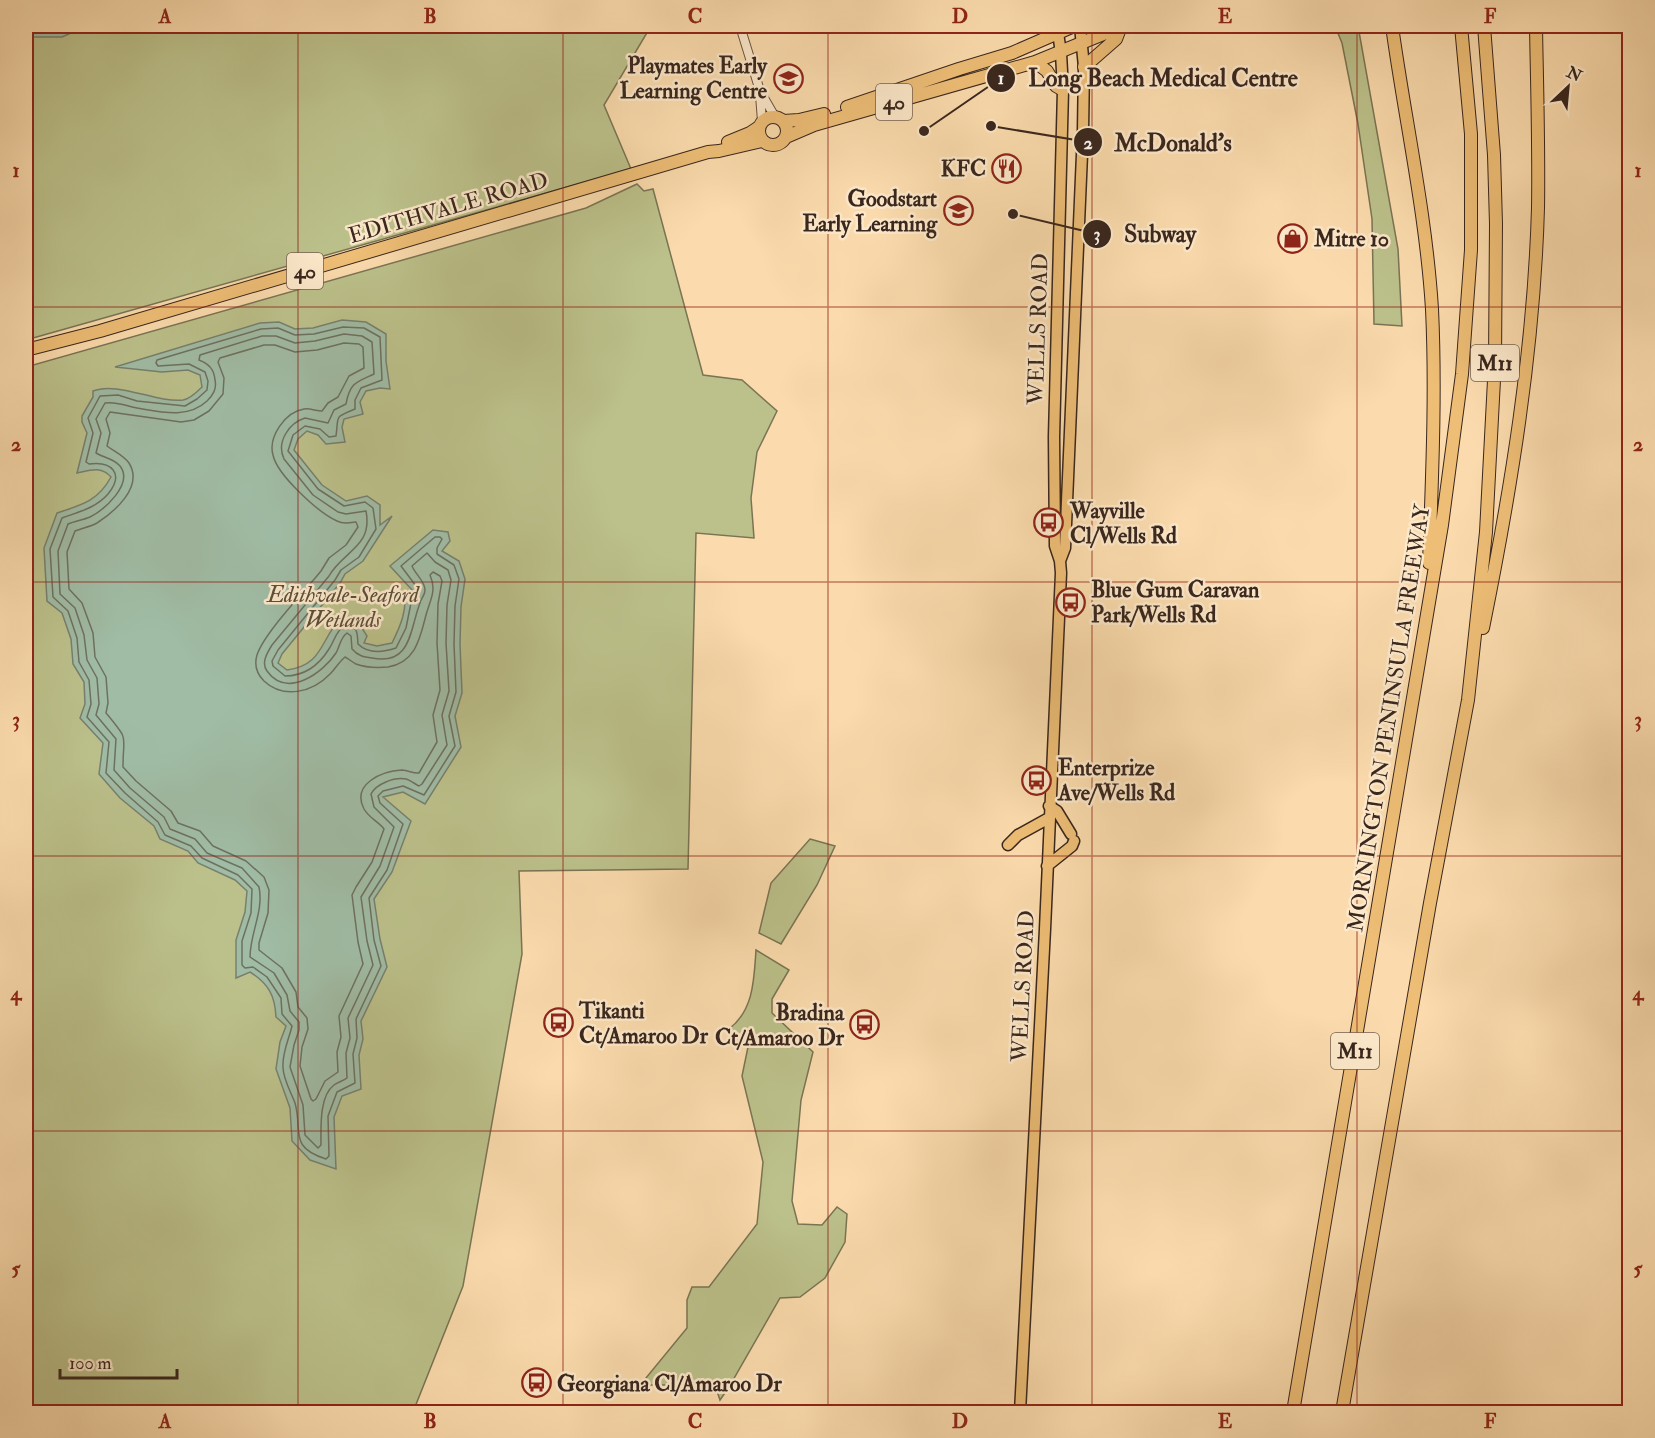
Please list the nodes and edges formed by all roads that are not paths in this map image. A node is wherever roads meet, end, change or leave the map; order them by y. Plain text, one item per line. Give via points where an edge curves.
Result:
1 (740, 26) edge
2 (1074, 26) edge
3 (1080, 26) edge
4 (1122, 26) edge
5 (1391, 26) edge
6 (1461, 26) edge
7 (1484, 26) edge
8 (1536, 26) edge
9 (1058, 29) edge
10 (1082, 43) junction
11 (1061, 53) junction
12 (1035, 62) junction
13 (1084, 67) junction
14 (1063, 90) junction
15 (760, 91) junction
16 (779, 119) junction
17 (760, 124) junction
18 (786, 136) junction
19 (762, 141) junction
20 (708, 152) junction
21 (26, 350) edge
22 (1060, 561) junction
23 (1415, 689) junction
24 (1468, 700) junction
25 (1049, 806) junction
26 (1049, 818) junction
27 (1008, 845) dead end
28 (1047, 866) junction
29 (1020, 1413) edge
30 (1293, 1413) edge
31 (1342, 1413) edge

1 - 15 street
2 - 9 highway, 40
3 - 10 main road, WELLS ROAD
4 - 10 highway, 40
4 - 13 highway via 1116,39
5 - 23 highway via 1419,181 1432,309 1429,567
6 - 23 highway, MORNINGTON PENINSULA FREEWAY / M11 via 1471,134 1471,250 1462,374
7 - 24 highway, M11 via 1494,155 1496,361 1486,532
8 - 24 highway via 1538,209 1528,333 1507,506
9 - 11 main road, WELLS ROAD
9 - 16 highway, 40 via 1012,53 852,106 820,115
10 - 11 highway, 40
10 - 13 main road, WELLS ROAD
11 - 12 highway, 40
11 - 14 main road, WELLS ROAD
12 - 14 highway
12 - 18 highway, 40
13 - 22 main road, WELLS ROAD via 1065,548
14 - 22 main road, WELLS ROAD via 1054,456 1055,546
15 - 16 street
15 - 17 street
16 - 17 highway, 40 via 770,117
16 - 18 highway via 787,128
17 - 19 highway
17 - 20 highway, EDITHVALE ROAD / 40 via 750,133
18 - 19 highway, 40 via 774,145
19 - 20 highway, EDITHVALE ROAD / 40
20 - 21 highway, EDITHVALE ROAD / 40
22 - 25 main road, WELLS ROAD
23 - 30 highway, MORNINGTON PENINSULA FREEWAY / M11
24 - 31 highway, M11
25 - 26 main road, WELLS ROAD
25 - 28 main road via 1057,811 1072,838 1072,846
26 - 27 main road
26 - 28 main road, WELLS ROAD
28 - 29 main road, WELLS ROAD

